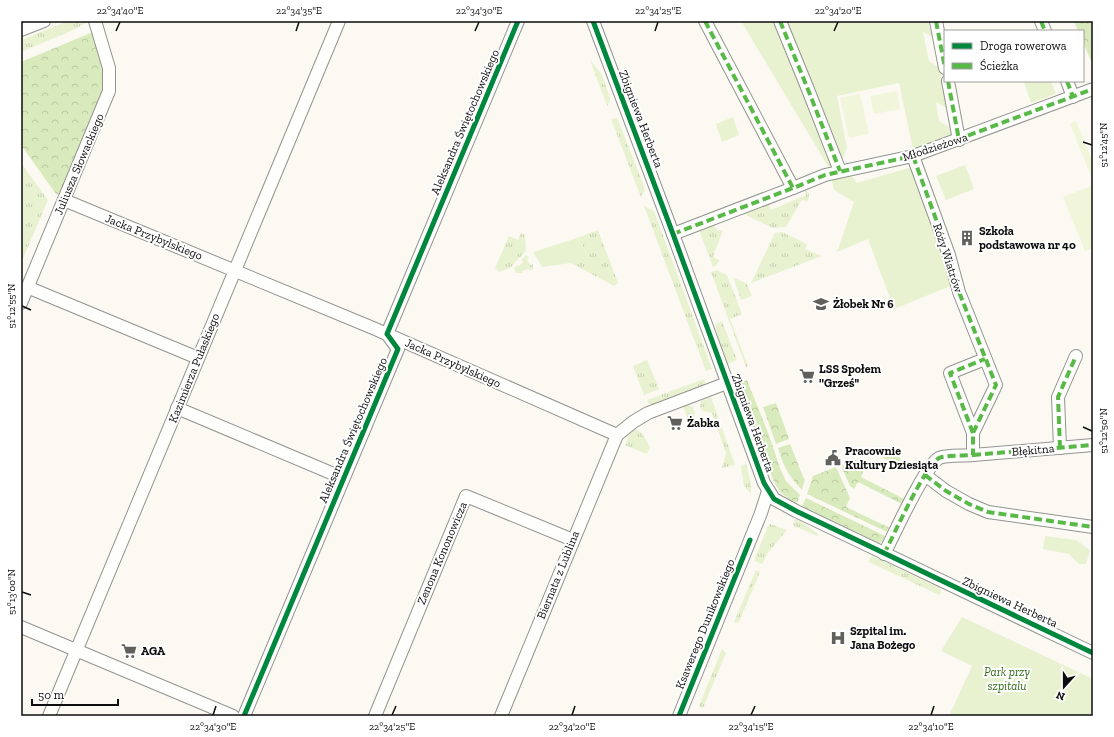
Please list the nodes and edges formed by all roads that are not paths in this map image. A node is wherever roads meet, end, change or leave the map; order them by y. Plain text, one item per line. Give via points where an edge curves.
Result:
1 (44, 21) edge
2 (95, 21) edge
3 (339, 21) edge
4 (518, 21) edge
5 (593, 21) edge
6 (705, 21) edge
7 (780, 21) edge
8 (936, 21) edge
9 (21, 30) edge
10 (944, 63) edge
11 (948, 82) edge
12 (1067, 82) edge
13 (1093, 89) edge
14 (1073, 97) junction
15 (959, 140) junction
16 (913, 156) junction
17 (840, 171) junction
18 (793, 188) junction
19 (64, 200) junction
20 (673, 234) junction
21 (234, 270) junction
22 (28, 287) junction
23 (21, 303) edge
24 (387, 334) junction
25 (1076, 356) dead end
26 (198, 358) junction
27 (986, 359) junction
28 (727, 383) junction
29 (177, 408) junction
30 (973, 433) junction
31 (618, 435) junction
32 (1093, 445) edge
33 (1060, 448) junction
34 (973, 455) junction
35 (925, 475) junction
36 (343, 478) junction
37 (768, 491) junction
38 (1093, 527) edge
39 (573, 540) junction
40 (884, 554) junction
41 (21, 627) edge
42 (76, 650) junction
43 (1093, 653) edge
44 (49, 716) edge
45 (233, 716) edge
46 (244, 716) edge
47 (375, 716) edge
48 (501, 716) edge
49 (679, 716) edge

1 - 9 street
2 - 19 street, Juliusza Słowackiego via 109,68 109,90
3 - 21 street, Kazimierza Pułaskiego
4 - 24 street, Aleksandra Świętochowskiego
5 - 20 street, Zbigniewa Herberta
6 - 18 street
7 - 17 street
8 - 10 street
11 - 15 street
12 - 14 street
13 - 14 street, Młodzieżowa
14 - 15 street, Młodzieżowa
15 - 16 street, Młodzieżowa
16 - 17 street, Młodzieżowa
16 - 27 street, Róży Wiatrów via 949,255 958,288
17 - 18 street, Młodzieżowa
18 - 20 street, Młodzieżowa
19 - 21 street, Jacka Przybylskiego
19 - 22 street, Juliusza Słowackiego
20 - 28 street, Zbigniewa Herberta
21 - 24 street, Jacka Przybylskiego
21 - 26 street, Kazimierza Pułaskiego
22 - 23 street, Juliusza Słowackiego
22 - 26 street
24 - 31 street, Jacka Przybylskiego
24 - 36 street, Aleksandra Świętochowskiego via 398,349
25 - 33 street via 1058,397
26 - 29 street, Kazimierza Pułaskiego
27 - 30 street, Róży Wiatrów via 996,385
27 - 30 street, Róży Wiatrów via 950,373
28 - 31 street via 648,413
28 - 37 street, Zbigniewa Herberta
29 - 36 street
29 - 42 street, Kazimierza Pułaskiego
30 - 34 street, Róży Wiatrów
31 - 39 street, Biernata z Lublina
32 - 33 street, Błękitna
33 - 34 street, Błękitna
34 - 35 street via 940,458 932,464
35 - 38 street via 946,491 988,512
35 - 40 street
36 - 46 street, Aleksandra Świętochowskiego
37 - 40 street, Zbigniewa Herberta via 780,503
37 - 49 street, Ksawerego Dunikowskiego
39 - 47 street, Zenona Kononowicza via 466,496
39 - 48 street, Biernata z Lublina
40 - 43 street, Zbigniewa Herberta
41 - 42 street
42 - 44 street, Kazimierza Pułaskiego
42 - 45 street

